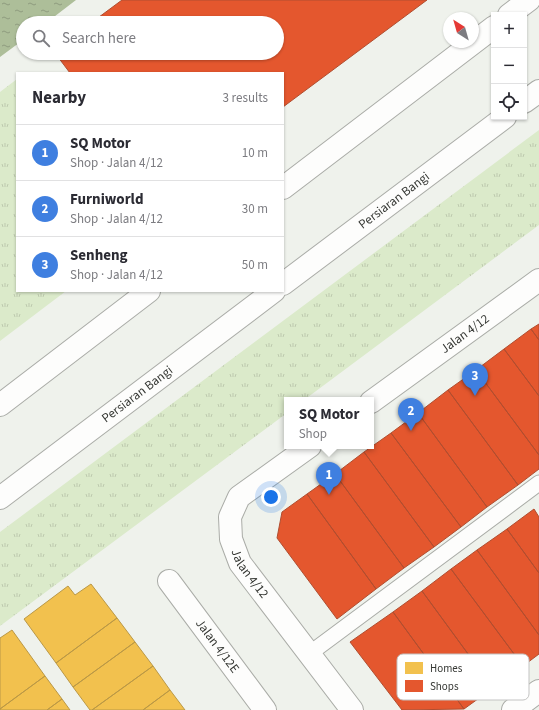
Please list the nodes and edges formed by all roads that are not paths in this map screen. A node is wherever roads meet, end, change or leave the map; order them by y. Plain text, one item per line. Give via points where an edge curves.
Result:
1 (529, 0) edge
2 (513, 12) edge
3 (491, 29) edge
4 (539, 91) edge
5 (527, 100) edge
6 (501, 120) edge
7 (284, 187) edge
8 (539, 280) edge
9 (284, 283) edge
10 (148, 292) edge
11 (273, 292) edge
12 (374, 400) edge
13 (0, 405) edge
14 (306, 449) edge
15 (539, 483) edge
16 (0, 498) edge
17 (169, 581) dead end
18 (309, 654) junction
19 (539, 691) edge
20 (529, 698) edge
21 (527, 700) edge
22 (515, 709) edge
23 (265, 710) edge
24 (352, 710) edge

1 - 2 main road
3 - 7 main road
4 - 5 main road
6 - 9 main road, Persiaran Bangi
8 - 12 main road, Jalan 4/12
10 - 13 main road
11 - 16 main road, Persiaran Bangi
14 - 18 main road, Jalan 4/12 via 239,497 230,517 230,539 240,563
15 - 18 lane
17 - 23 main road, Jalan 4/12E
18 - 24 main road, Jalan 4/12
19 - 20 main road
21 - 22 main road

